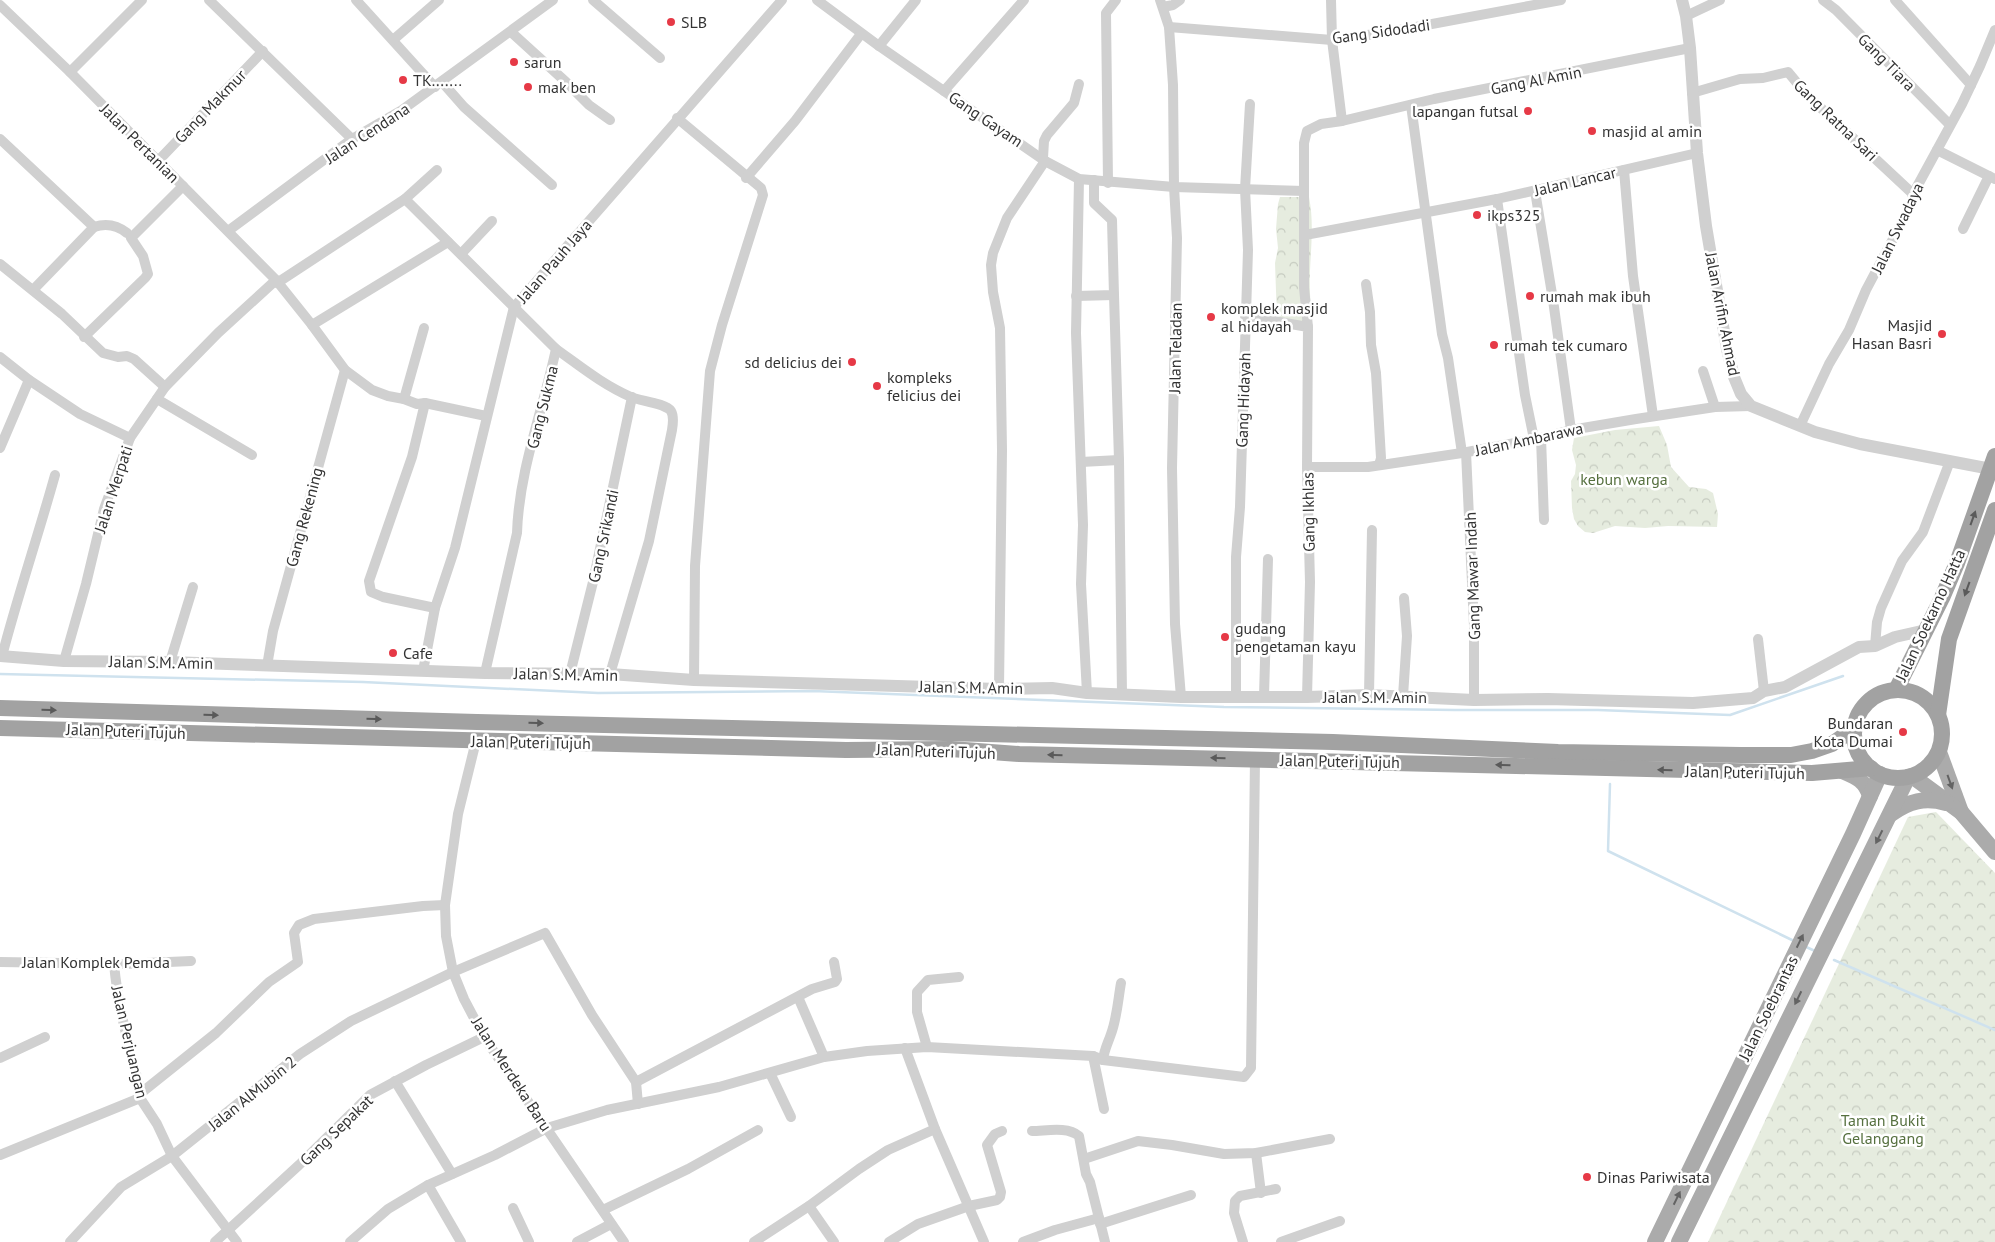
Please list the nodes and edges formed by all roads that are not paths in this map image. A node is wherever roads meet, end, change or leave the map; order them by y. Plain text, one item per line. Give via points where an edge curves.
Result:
1 (142, 0) edge
2 (209, 0) edge
3 (356, 0) edge
4 (440, 0) edge
5 (553, 0) edge
6 (593, 0) edge
7 (782, 0) edge
8 (817, 0) edge
9 (916, 0) edge
10 (1024, 0) edge
11 (1116, 0) edge
12 (1180, 0) edge
13 (1331, 0) edge
14 (1561, 0) edge
15 (1682, 0) edge
16 (1720, 0) edge
17 (1823, 0) edge
18 (1894, 0) edge
19 (1162, 3) edge
20 (0, 5) edge
21 (1686, 16) junction
22 (1169, 27) junction
23 (1995, 30) edge
24 (510, 32) junction
25 (861, 34) junction
26 (393, 40) junction
27 (1332, 40) junction
28 (879, 46) junction
29 (1690, 48) junction
30 (263, 51) junction
31 (660, 58) dead end
32 (70, 72) junction
33 (438, 84) junction
34 (1079, 84) dead end
35 (1971, 85) junction
36 (944, 91) junction
37 (1692, 93) junction
38 (1250, 104) dead end
39 (1411, 105) junction
40 (677, 118) junction
41 (610, 120) dead end
42 (1342, 121) junction
43 (1950, 125) junction
44 (0, 139) edge
45 (352, 139) junction
46 (1304, 143) joint
47 (1937, 150) junction
48 (1697, 153) junction
49 (1044, 159) junction
50 (158, 161) junction
51 (437, 170) dead end
52 (1624, 170) junction
53 (746, 178) junction
54 (1992, 178) edge
55 (1078, 179) junction
56 (1094, 180) junction
57 (1108, 183) junction
58 (552, 185) dead end
59 (183, 186) junction
60 (1174, 187) junction
61 (1245, 189) junction
62 (1304, 191) junction
63 (1534, 191) junction
64 (1913, 194) junction
65 (405, 199) junction
66 (1497, 199) junction
67 (1425, 212) junction
68 (492, 221) dead end
69 (94, 227) junction
70 (1963, 229) dead end
71 (228, 231) junction
72 (1305, 235) junction
73 (129, 236) junction
74 (448, 242) junction
75 (462, 254) junction
76 (0, 264) edge
77 (277, 282) junction
78 (1366, 284) dead end
79 (33, 290) junction
80 (1114, 294) junction
81 (1076, 296) junction
82 (514, 307) junction
83 (1246, 316) junction
84 (312, 325) junction
85 (1308, 327) junction
86 (424, 328) dead end
87 (84, 337) junction
88 (556, 349) junction
89 (0, 357) edge
90 (345, 370) junction
91 (1703, 371) dead end
92 (29, 380) junction
93 (165, 387) junction
94 (632, 397) junction
95 (157, 399) junction
96 (404, 399) junction
97 (425, 402) junction
98 (1751, 406) junction
99 (1715, 407) junction
100 (486, 416) junction
101 (1653, 416) junction
102 (1800, 426) junction
103 (1571, 430) junction
104 (130, 438) junction
105 (1538, 438) junction
106 (0, 448) edge
107 (1464, 453) junction
108 (252, 455) dead end
109 (1119, 460) junction
110 (1950, 461) junction
111 (1081, 462) junction
112 (1993, 462) edge
113 (1379, 465) junction
114 (1307, 467) junction
115 (55, 476) dead end
116 (1995, 510) edge
117 (1544, 520) dead end
118 (1372, 530) dead end
119 (1268, 559) dead end
120 (193, 587) dead end
121 (1404, 598) dead end
122 (434, 608) junction
123 (1926, 630) junction
124 (1758, 639) dead end
125 (1875, 646) junction
126 (1, 656) edge
127 (64, 661) junction
128 (170, 662) junction
129 (267, 666) junction
130 (423, 671) junction
131 (485, 673) junction
132 (570, 674) junction
133 (610, 674) junction
134 (694, 680) junction
135 (999, 689) junction
136 (1896, 690) junction
137 (1764, 691) junction
138 (1087, 692) junction
139 (1122, 694) junction
140 (1369, 695) junction
141 (1264, 696) junction
142 (1403, 696) junction
143 (1181, 697) junction
144 (1236, 697) junction
145 (1307, 697) junction
146 (1474, 700) junction
147 (0, 708) edge
148 (27, 709) junction
149 (1938, 715) junction
150 (1855, 724) junction
151 (0, 728) edge
152 (26, 728) junction
153 (476, 741) junction
154 (1939, 752) junction
155 (1255, 759) junction
156 (1842, 771) junction
157 (1875, 771) junction
158 (1910, 777) junction
159 (1870, 796) junction
160 (1954, 808) junction
161 (1891, 814) junction
162 (1995, 852) edge
163 (445, 906) junction
164 (191, 961) dead end
165 (0, 962) edge
166 (834, 962) dead end
167 (114, 964) junction
168 (453, 972) junction
169 (959, 977) dead end
170 (1120, 984) dead end
171 (798, 997) junction
172 (484, 1037) junction
173 (45, 1038) dead end
174 (927, 1047) junction
175 (905, 1048) junction
176 (824, 1057) junction
177 (0, 1058) edge
178 (1098, 1058) junction
179 (770, 1073) junction
180 (395, 1080) junction
181 (636, 1082) junction
182 (141, 1096) junction
183 (638, 1104) junction
184 (1104, 1109) dead end
185 (792, 1118) dead end
186 (547, 1128) junction
187 (935, 1129) junction
188 (758, 1130) dead end
189 (1002, 1131) dead end
190 (1032, 1132) dead end
191 (1330, 1139) dead end
192 (1701, 1149) junction
193 (1, 1153) edge
194 (1256, 1153) junction
195 (172, 1156) junction
196 (1084, 1159) junction
197 (1719, 1159) junction
198 (452, 1174) junction
199 (428, 1185) junction
200 (1276, 1189) dead end
201 (1261, 1193) junction
202 (1191, 1195) dead end
203 (809, 1206) junction
204 (969, 1206) junction
205 (513, 1208) dead end
206 (603, 1210) junction
207 (1100, 1221) junction
208 (1340, 1221) dead end
209 (611, 1224) junction
210 (229, 1230) junction
211 (70, 1242) edge
212 (215, 1242) edge
213 (237, 1242) edge
214 (350, 1242) edge
215 (461, 1242) edge
216 (529, 1242) edge
217 (576, 1242) edge
218 (624, 1242) edge
219 (754, 1242) edge
220 (834, 1242) edge
221 (889, 1242) edge
222 (984, 1242) edge
223 (1023, 1242) edge
224 (1105, 1242) edge
225 (1243, 1242) edge
226 (1282, 1242) edge
227 (1655, 1242) edge
228 (1679, 1242) edge

1 - 32 street
2 - 30 street
3 - 26 street
4 - 26 street
5 - 24 street, Jalan Cendana
6 - 31 street
7 - 40 street, Jalan Pauh Jaya
8 - 25 street, Gang Gayam
9 - 28 street
10 - 36 street
11 - 57 street via 1106,12
12 - 19 street via 1173,5
13 - 27 street
14 - 27 street, Gang Sidodadi
15 - 21 street, Jalan Arifin Ahmad
16 - 21 street
17 - 43 street, Gang Tiara
18 - 35 street
19 - 22 street, Jalan Teladan
20 - 32 street, Jalan Pertanian
21 - 29 street, Jalan Arifin Ahmad
22 - 27 street, Gang Sidodadi
22 - 60 street, Jalan Teladan
23 - 35 street, Jalan Swadaya
24 - 33 street, Jalan Cendana
24 - 41 street via 589,105
25 - 28 street, Gang Gayam
25 - 53 street via 795,121
26 - 33 street
27 - 42 street
28 - 36 street, Gang Gayam
29 - 37 street, Jalan Arifin Ahmad
29 - 39 street, Gang Al Amin
30 - 45 street
30 - 50 street, Gang Makmur
32 - 50 street, Jalan Pertanian
33 - 45 street, Jalan Cendana via 402,110
33 - 58 street
34 - 49 street via 1074,103 1044,141
35 - 43 street, Jalan Swadaya
36 - 49 street, Gang Gayam
37 - 48 street, Jalan Arifin Ahmad
37 - 64 street, Gang Ratna Sari via 1740,79 1788,72 1807,95
38 - 61 street, Gang Hidayah
39 - 42 street, Gang Al Amin
39 - 67 street, Gang Mawar Indah
40 - 53 street
40 - 82 street, Jalan Pauh Jaya
42 - 46 street, Gang Al Amin via 1321,124 1307,131
43 - 47 street, Jalan Swadaya
44 - 69 street
45 - 71 street, Jalan Cendana
46 - 62 street, Gang Ikhlas
47 - 54 street
47 - 64 street, Jalan Swadaya
48 - 52 street, Jalan Lancar
48 - 98 street, Jalan Arifin Ahmad via 1727,349 1734,377
49 - 55 street, Gang Gayam
49 - 135 street via 1007,218 991,265 1000,328 1002,432
50 - 59 street, Jalan Pertanian
51 - 65 street, Jalan Merpati
52 - 63 street, Jalan Lancar
52 - 101 street via 1633,276
53 - 134 street via 761,188 763,195 710,370 695,566
54 - 70 street
55 - 56 street, Gang Gayam
55 - 81 street
56 - 57 street, Gang Gayam
56 - 80 street via 1094,203 1112,220
57 - 60 street, Gang Gayam
59 - 71 street, Jalan Pertanian
59 - 73 street
60 - 61 street, Gang Gayam
60 - 143 street, Jalan Teladan via 1178,238 1172,477 1175,624
61 - 62 street, Gang Gayam
61 - 83 street, Gang Hidayah via 1248,250
62 - 72 street, Gang Ikhlas
63 - 66 street, Jalan Lancar
63 - 103 street
64 - 102 street, Jalan Swadaya via 1911,205
65 - 74 street, Gang Sukma
65 - 77 street, Jalan Merpati
66 - 67 street, Jalan Lancar
66 - 105 street via 1525,395
67 - 72 street, Jalan Lancar
67 - 107 street, Gang Mawar Indah via 1442,334
68 - 75 street
69 - 73 street via 102,224 113,226
69 - 79 street
71 - 77 street, Jalan Pertanian
72 - 85 street, Gang Ikhlas via 1304,288
73 - 87 street via 143,256 148,274
74 - 75 street, Gang Sukma
74 - 84 street
75 - 82 street, Gang Sukma
76 - 79 street
77 - 84 street, Jalan Pertanian
77 - 93 street, Jalan Merpati via 218,333
78 - 113 street via 1376,373
79 - 87 street
80 - 81 street
80 - 109 street
81 - 111 street
82 - 88 street, Gang Sukma
82 - 100 street, Jalan Pauh Jaya
83 - 85 street
83 - 144 street, Gang Hidayah via 1236,558
84 - 90 street, Jalan Pertanian
85 - 114 street, Gang Ikhlas
86 - 96 street
87 - 93 street via 103,353 134,359
88 - 94 street via 605,384
88 - 131 street, Gang Sukma via 526,467 516,533
89 - 92 street
90 - 96 street, Jalan Pertanian via 372,390
90 - 129 street, Gang Rekening via 307,502
91 - 99 street
92 - 104 street via 80,414
92 - 106 street
93 - 95 street, Jalan Merpati
94 - 132 street, Gang Srikandi
94 - 133 street via 670,410 672,430 649,540
95 - 104 street, Jalan Merpati
95 - 108 street
96 - 97 street, Jalan Pertanian via 417,404
97 - 100 street, Jalan Pertanian
97 - 122 street via 412,458 369,587 371,592 383,597
98 - 99 street, Jalan Ambarawa
98 - 102 street
99 - 101 street, Jalan Ambarawa
100 - 122 street, Jalan Pauh Jaya via 455,548
101 - 103 street, Jalan Ambarawa
102 - 110 street via 1860,444
103 - 105 street, Jalan Ambarawa
104 - 127 street, Jalan Merpati via 104,509
105 - 107 street, Jalan Ambarawa
105 - 117 street
107 - 113 street, Jalan Ambarawa
107 - 146 street, Gang Mawar Indah via 1474,626
109 - 111 street
109 - 139 street
110 - 112 street
110 - 125 street via 1922,532 1902,561 1881,608
111 - 138 street via 1081,584
123 -> 112 highway, Jalan Soekarno Hatta via 1957,563
113 - 114 street, Jalan Ambarawa
114 - 145 street, Gang Ikhlas via 1310,582
115 - 126 street
116 -> 149 highway, Jalan Soekarno Hatta via 1949,638
118 - 140 street
119 - 141 street
120 - 128 street
121 - 142 street via 1407,636
122 - 130 street, Jalan Pauh Jaya
123 - 125 street, Jalan S.M. Amin via 1895,637
123 - 136 highway, Jalan Soekarno Hatta
124 - 137 street
125 - 137 street, Jalan S.M. Amin via 1859,648 1785,688
126 - 127 street, Jalan S.M. Amin
127 - 128 street, Jalan S.M. Amin
128 - 129 street, Jalan S.M. Amin
129 - 130 street, Jalan S.M. Amin
130 - 131 street, Jalan S.M. Amin
131 - 132 street, Jalan S.M. Amin
132 - 133 street, Jalan S.M. Amin
133 - 134 street, Jalan S.M. Amin
134 - 135 street, Jalan S.M. Amin
135 - 138 street, Jalan S.M. Amin via 1052,688
136 - 149 highway via 1921,696
136 - 150 highway via 1870,700
137 - 146 street, Jalan S.M. Amin via 1753,698 1693,703
138 - 139 street, Jalan S.M. Amin
139 - 143 street, Jalan S.M. Amin
140 - 142 street, Jalan S.M. Amin
140 - 145 street, Jalan S.M. Amin
141 - 144 street, Jalan S.M. Amin
141 - 145 street, Jalan S.M. Amin
142 - 146 street, Jalan S.M. Amin
143 - 144 street, Jalan S.M. Amin
147 - 148 highway, Jalan Puteri Tujuh
148 -> 150 highway, Jalan Puteri Tujuh via 1791,756 1832,744
148 - 152 highway
149 - 154 highway via 1942,727
150 - 157 highway via 1854,736 1862,760
151 - 152 highway, Jalan Puteri Tujuh
152 - 153 highway, Jalan Puteri Tujuh
155 -> 153 highway, Jalan Puteri Tujuh via 1019,754 952,749 846,750
153 - 163 street, Jalan Merdeka Baru via 458,814
154 - 158 highway via 1923,771
154 -> 160 main road
156 -> 155 highway, Jalan Puteri Tujuh via 1812,773
155 - 178 street via 1250,1071 1240,1078
156 - 157 highway, Jalan Puteri Tujuh
156 - 159 main road via 1859,779
157 - 158 highway via 1894,778
157 - 159 main road, Jalan Soebrantas
158 - 160 main road
158 - 161 main road, Jalan Soebrantas
192 -> 159 main road, Jalan Soebrantas
160 - 161 main road via 1932,799 1914,801
160 - 162 main road
161 -> 197 main road, Jalan Soebrantas
163 - 168 street, Jalan Merdeka Baru via 446,936
163 - 182 street via 314,919 299,925 294,933 298,962 269,982 216,1033
164 - 167 street, Jalan Komplek Pemda
165 - 167 street, Jalan Komplek Pemda
166 - 171 street via 835,982
167 - 182 street, Jalan Perjuangan via 124,1030
168 - 172 street, Jalan Merdeka Baru
168 - 181 street, Jalan AlMubin 2 via 545,934
168 - 195 street, Jalan AlMubin 2 via 351,1021 300,1054
169 - 174 street via 928,980 917,992 917,1012
170 - 178 street via 1114,1023
171 - 176 street
171 - 181 street
172 - 180 street, Gang Sepakat
172 - 186 street, Jalan Merdeka Baru
173 - 177 street
174 - 175 street
174 - 178 street
175 - 176 street
175 - 187 street
176 - 179 street
178 - 184 street
179 - 183 street
179 - 185 street
180 - 198 street
180 - 210 street, Gang Sepakat via 370,1095
181 - 183 street
182 - 193 street
182 - 195 street, Jalan Perjuangan
183 - 186 street
186 - 198 street
186 - 206 street, Jalan Merdeka Baru
187 - 203 street via 888,1150
187 - 204 street
188 - 206 street via 688,1169
189 - 204 street via 995,1134 987,1145 1000,1197
190 - 196 street via 1074,1132 1079,1136
191 - 194 street
192 - 197 main road
227 -> 192 main road, Jalan Soebrantas
194 - 196 street via 1224,1154 1138,1142
194 - 201 street
195 - 210 street, Jalan Perjuangan
195 - 211 street, Jalan AlMubin 2 via 121,1187
196 - 207 street
197 - 228 main road, Jalan Soebrantas
198 - 199 street
199 - 214 street via 388,1209
199 - 215 street
200 - 201 street
201 - 225 street via 1240,1196 1235,1201 1234,1213
202 - 207 street
203 - 219 street
203 - 220 street
204 - 221 street via 918,1224
204 - 222 street
205 - 216 street
206 - 209 street, Jalan Merdeka Baru
207 - 223 street via 1055,1230
207 - 224 street
208 - 226 street
209 - 217 street
209 - 218 street, Jalan Merdeka Baru
210 - 212 street, Gang Sepakat
210 - 213 street, Jalan Perjuangan

